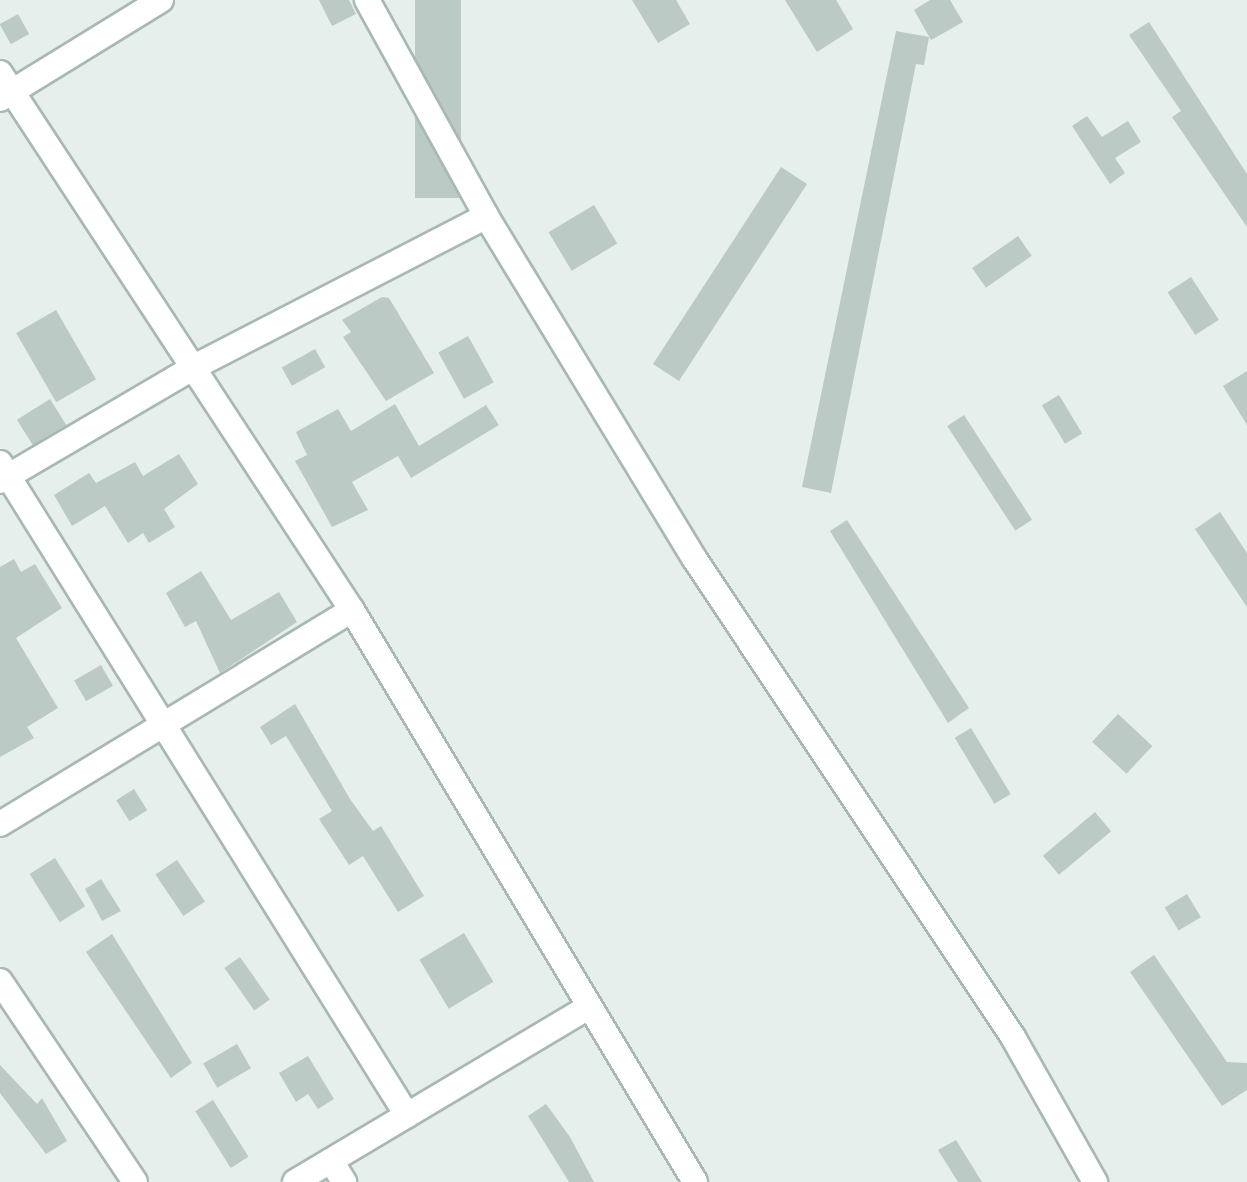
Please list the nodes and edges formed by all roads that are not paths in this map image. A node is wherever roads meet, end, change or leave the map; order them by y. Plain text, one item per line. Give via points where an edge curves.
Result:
1 (161, 0) edge
2 (367, 0) edge
3 (4, 88) edge
4 (486, 216) junction
5 (196, 366) junction
6 (3, 474) edge
7 (352, 610) junction
8 (168, 722) junction
9 (0, 824) edge
10 (0, 981) edge
11 (589, 1007) junction
12 (407, 1115) junction
13 (331, 1161) junction
14 (1088, 1179) edge
15 (135, 1182) edge
16 (295, 1182) edge
17 (344, 1182) edge
18 (695, 1182) edge

1 - 3 street
2 - 4 street
3 - 5 street
4 - 5 street
4 - 14 street via 694,558 1013,1037
5 - 6 street
5 - 7 street
6 - 8 street
7 - 8 street
7 - 11 street
8 - 9 street
8 - 12 street
10 - 15 street
11 - 12 street
11 - 18 street
12 - 13 street
13 - 16 street
13 - 17 street

